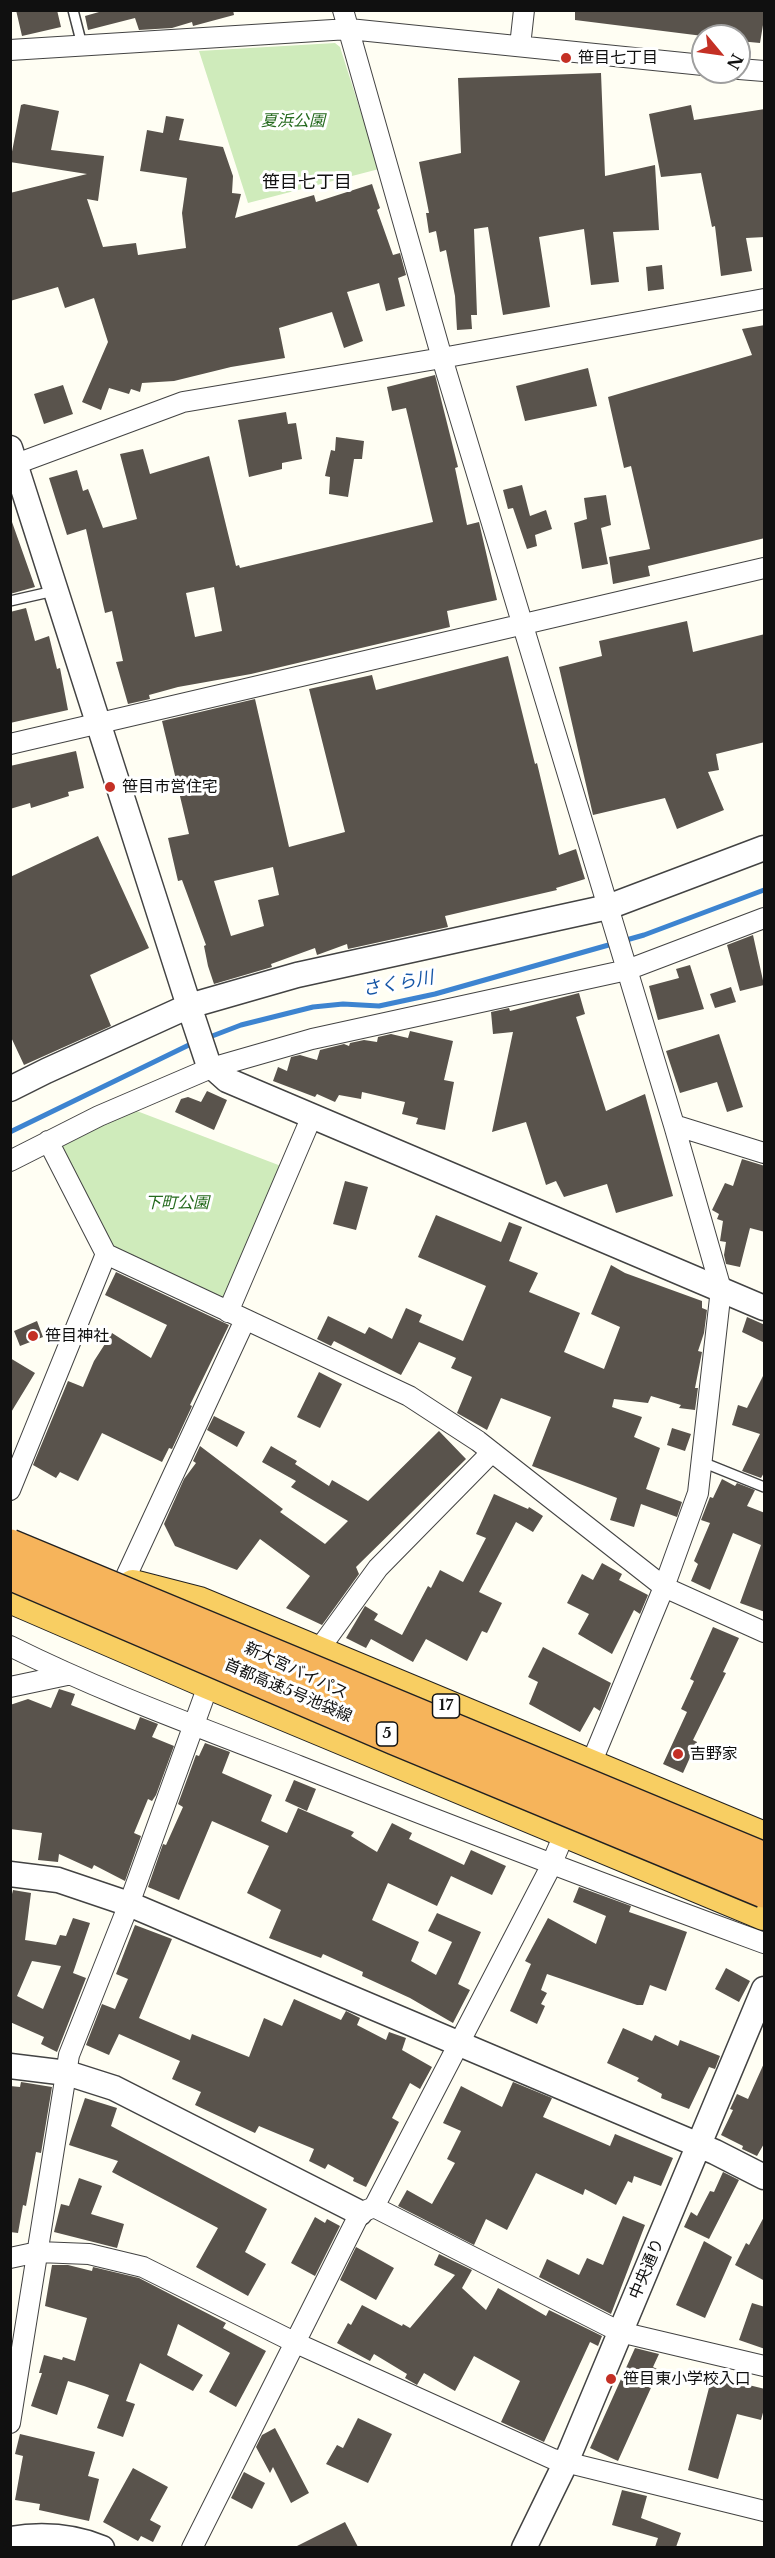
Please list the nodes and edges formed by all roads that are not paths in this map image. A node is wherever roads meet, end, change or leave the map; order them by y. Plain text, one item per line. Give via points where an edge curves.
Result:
1 (73, 10) edge
2 (524, 10) edge
3 (346, 20) edge
4 (82, 45) junction
5 (520, 46) junction
6 (10, 50) edge
7 (691, 64) edge
8 (765, 298) edge
9 (442, 358) junction
10 (12, 458) edge
11 (765, 568) edge
12 (56, 590) junction
13 (10, 600) edge
14 (523, 625) junction
15 (99, 723) junction
16 (10, 744) edge
17 (765, 848) edge
18 (608, 907) junction
19 (763, 922) edge
20 (625, 962) junction
21 (191, 1013) junction
22 (209, 1065) junction
23 (10, 1089) edge
24 (312, 1116) junction
25 (674, 1125) junction
26 (48, 1142) junction
27 (765, 1153) edge
28 (10, 1161) edge
29 (106, 1254) junction
30 (721, 1289) junction
31 (765, 1308) edge
32 (236, 1316) junction
33 (492, 1452) junction
34 (702, 1462) junction
35 (765, 1487) edge
36 (10, 1490) edge
37 (10, 1535) edge
38 (10, 1546) edge
39 (10, 1573) edge
40 (10, 1583) edge
41 (123, 1583) junction
42 (664, 1587) junction
43 (10, 1597) edge
44 (765, 1632) edge
45 (10, 1646) edge
46 (317, 1652) junction
47 (68, 1675) junction
48 (209, 1683) junction
49 (10, 1687) edge
50 (194, 1725) junction
51 (590, 1766) junction
52 (565, 1832) junction
53 (765, 1838) edge
54 (765, 1858) edge
55 (551, 1865) junction
56 (10, 1874) edge
57 (765, 1891) edge
58 (129, 1904) junction
59 (765, 1914) edge
60 (765, 1943) edge
61 (765, 1989) edge
62 (460, 2043) junction
63 (10, 2066) edge
64 (67, 2073) junction
65 (700, 2146) junction
66 (765, 2177) edge
67 (367, 2210) junction
68 (38, 2252) junction
69 (10, 2258) edge
70 (620, 2332) junction
71 (296, 2343) junction
72 (765, 2366) edge
73 (10, 2423) edge
74 (566, 2462) junction
75 (765, 2511) edge
76 (10, 2539) edge
77 (102, 2547) edge
78 (192, 2547) edge
79 (524, 2547) edge

1 - 4 lane
2 - 5 street
3 - 4 street
3 - 5 street
3 - 9 street
4 - 6 street
5 - 7 street
8 - 9 street
9 - 10 street via 183,402
9 - 14 street
10 - 12 street
11 - 14 street
12 - 13 lane
12 - 15 street
14 - 15 street
14 - 18 street
15 - 16 street
15 - 21 street
17 - 18 street
18 - 20 street
18 - 21 street via 297,975
19 - 20 street
20 - 22 street
20 - 25 street
21 - 22 street
21 - 23 street
22 - 24 street via 227,1080
22 - 26 street
24 - 30 street
24 - 32 street
25 - 27 street
25 - 30 street
26 - 28 street
26 - 29 street
29 - 32 street
29 - 36 street
30 - 31 street
30 - 34 street
32 - 33 street via 409,1396
32 - 41 street
33 - 42 street
33 - 46 street via 378,1568
34 - 35 lane
34 - 42 street via 698,1493
37 - 41 highway, 新大宮バイパス / 17
38 - 54 highway, 首都高速5号池袋線 / 5, bridge
39 - 57 highway, 首都高速5号池袋線 / 5, bridge
40 - 41 highway, 新大宮バイパス / 17 via 278,1681 718,1857 260,1655
41 - 46 highway, 17 via 199,1603
42 - 44 street
42 - 51 street
43 - 48 highway
45 - 47 street
46 - 51 highway, 17
47 - 49 street
47 - 50 street
48 - 50 street
48 - 52 highway
50 - 55 street
50 - 58 street
51 - 53 highway, 17
52 - 55 street
52 - 59 highway
55 - 60 street
55 - 62 street
56 - 58 street via 58,1880
58 - 62 street
58 - 64 street via 69,2055
61 - 65 street, 中央通り
62 - 65 street
62 - 67 street
63 - 64 street
64 - 67 street via 129,2094
64 - 68 street
65 - 66 street
65 - 70 street, 中央通り
67 - 70 street
67 - 71 street
68 - 69 street
68 - 71 street via 89,2254 143,2267
68 - 73 street
70 - 72 street
70 - 74 street, 中央通り
71 - 74 street
71 - 78 street
74 - 75 street
74 - 79 street, 中央通り
76 - 77 street via 58,2537

